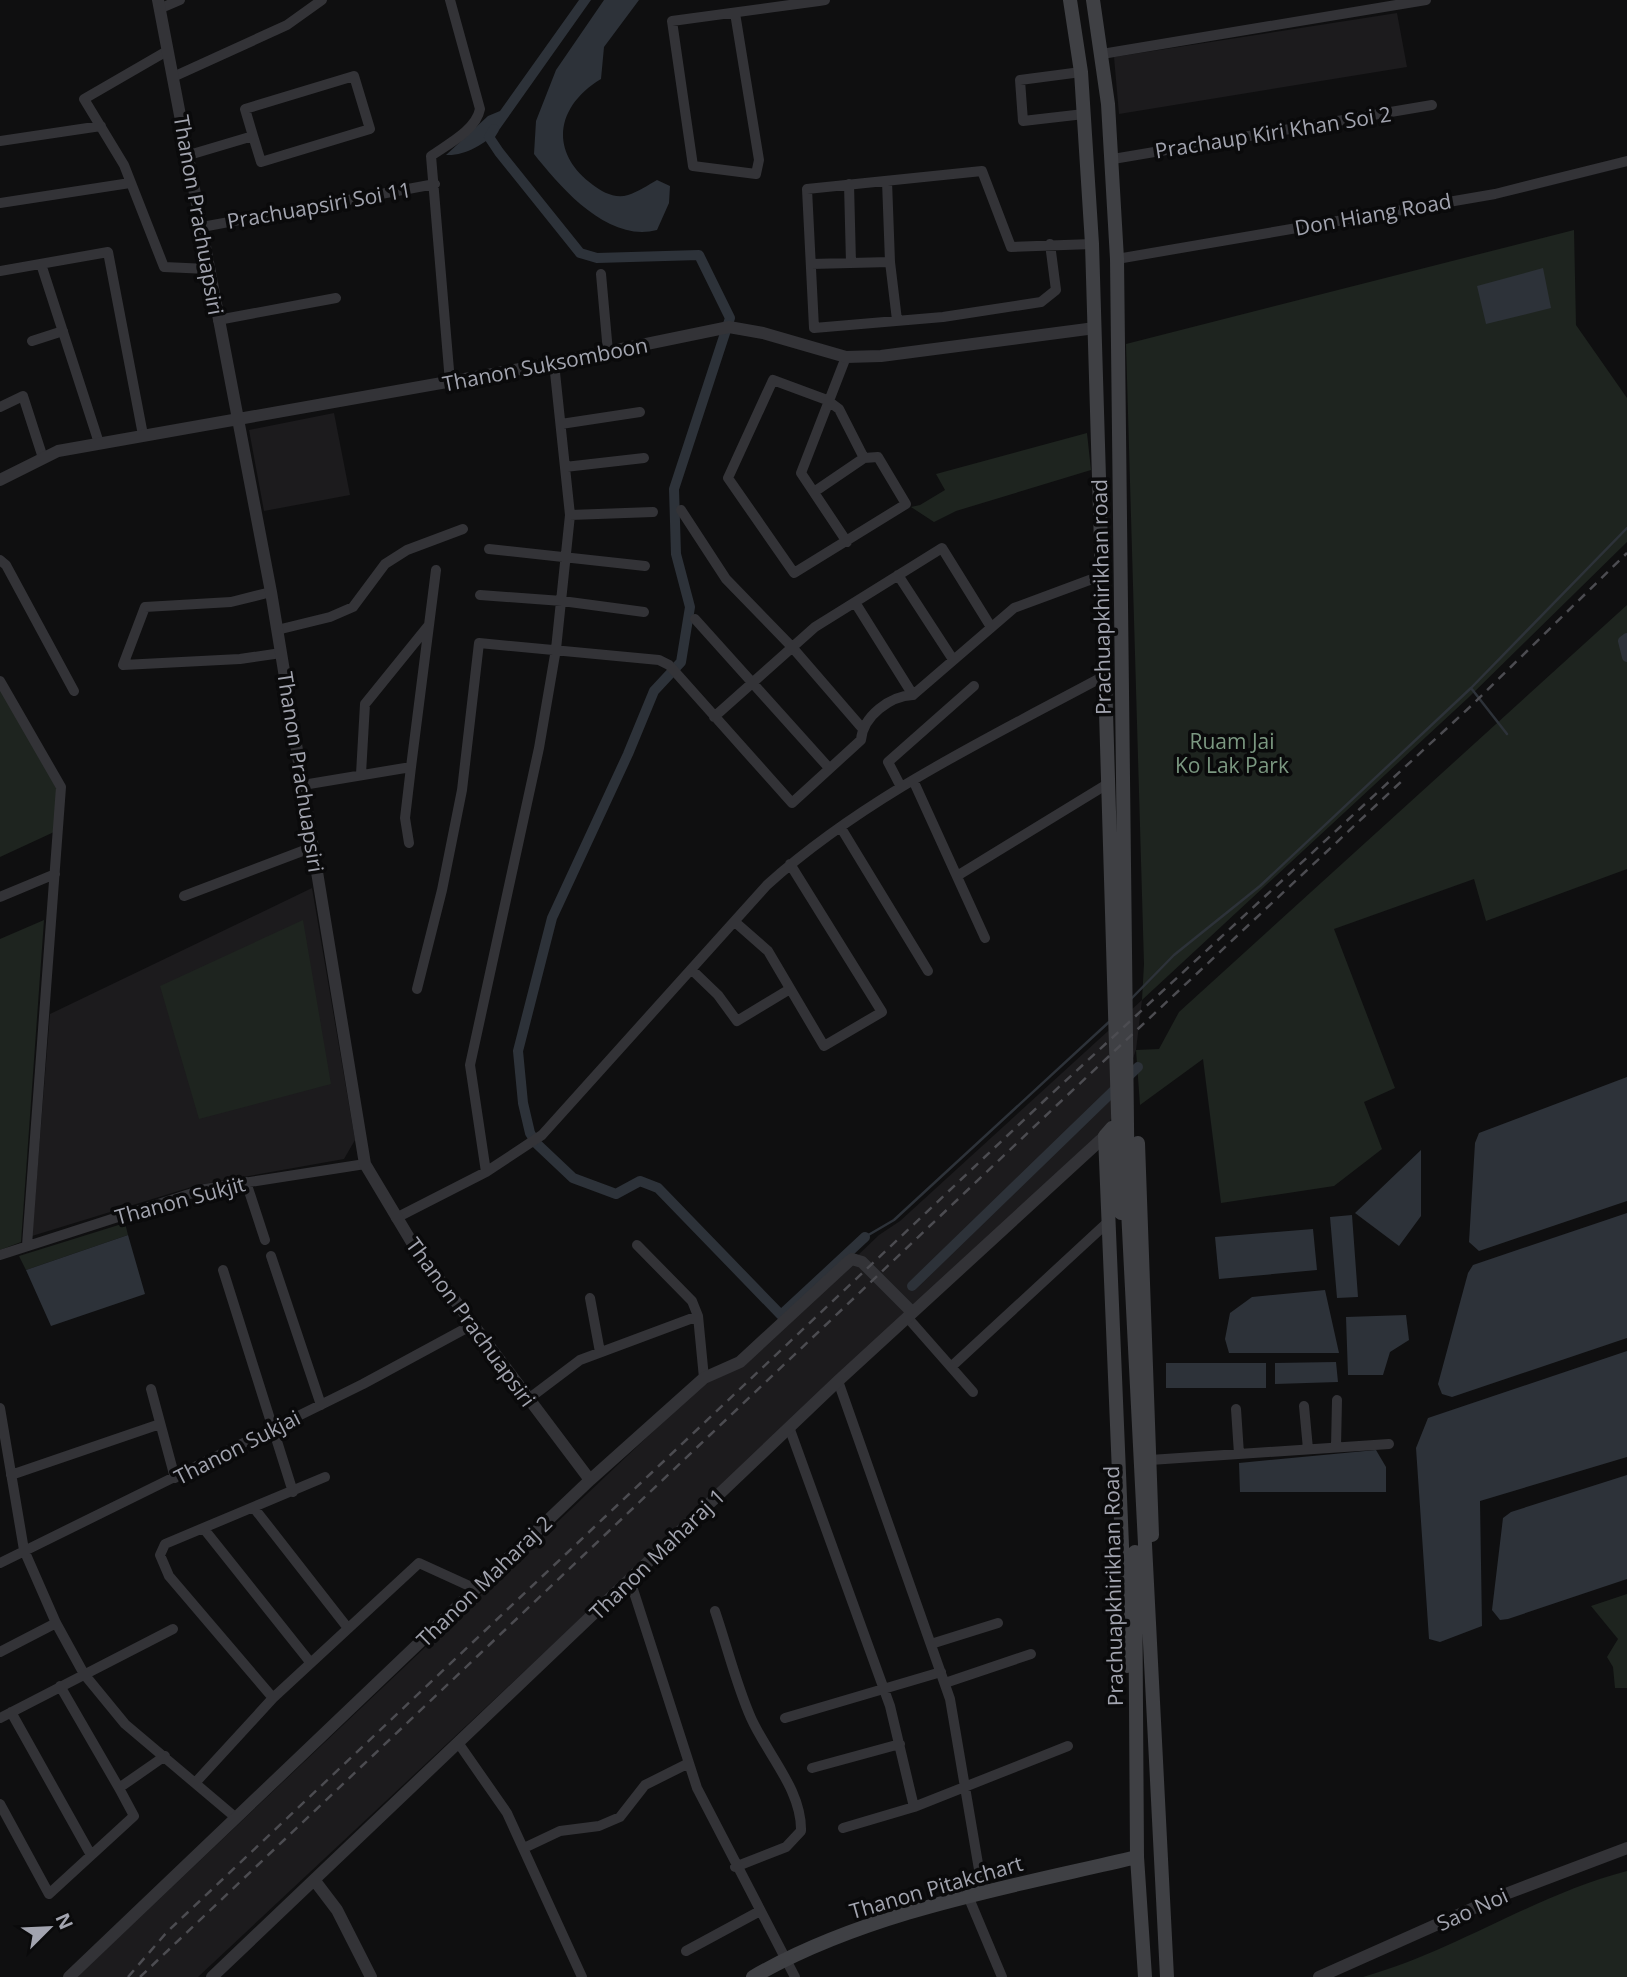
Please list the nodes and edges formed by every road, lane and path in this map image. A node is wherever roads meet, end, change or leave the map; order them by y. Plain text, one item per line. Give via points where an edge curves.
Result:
1 (180, 0) edge
2 (322, 0) edge
3 (450, 0) edge
4 (819, 0) edge
5 (825, 0) edge
6 (1070, 0) edge
7 (1093, 0) edge
8 (1426, 0) edge
9 (159, 5) edge
10 (735, 12) junction
11 (167, 51) junction
12 (1102, 54) junction
13 (1080, 72) junction
14 (173, 77) junction
15 (1432, 105) dead end
16 (1084, 114) junction
17 (102, 126) junction
18 (253, 136) junction
19 (0, 141) edge
20 (189, 155) junction
21 (1113, 159) junction
22 (1627, 161) edge
23 (887, 181) junction
24 (130, 183) junction
25 (435, 184) junction
26 (849, 184) junction
27 (0, 203) edge
28 (202, 227) junction
29 (1051, 244) junction
30 (1092, 244) junction
31 (1117, 259) junction
32 (890, 262) junction
33 (851, 263) junction
34 (41, 264) junction
35 (811, 264) junction
36 (208, 269) junction
37 (0, 271) edge
38 (601, 274) dead end
39 (336, 298) dead end
40 (218, 320) junction
41 (898, 320) junction
42 (1096, 328) junction
43 (63, 331) junction
44 (32, 341) dead end
45 (608, 352) junction
46 (846, 357) junction
47 (554, 363) junction
48 (450, 382) junction
49 (827, 400) junction
50 (0, 407) edge
51 (640, 412) dead end
52 (239, 421) junction
53 (561, 424) junction
54 (143, 435) junction
55 (99, 443) junction
56 (43, 458) junction
57 (644, 458) dead end
58 (864, 458) junction
59 (565, 467) junction
60 (0, 480) edge
61 (814, 492) junction
62 (681, 510) dead end
63 (653, 512) dead end
64 (570, 515) junction
65 (463, 529) dead end
66 (847, 542) junction
67 (489, 549) dead end
68 (566, 556) junction
69 (0, 560) edge
70 (645, 566) dead end
71 (436, 570) dead end
72 (898, 575) junction
73 (1103, 575) junction
74 (271, 592) junction
75 (480, 595) dead end
76 (562, 601) junction
77 (856, 604) junction
78 (645, 612) dead end
79 (695, 619) dead end
80 (429, 624) junction
81 (991, 627) junction
82 (276, 630) junction
83 (792, 647) junction
84 (556, 649) junction
85 (281, 653) junction
86 (952, 659) junction
87 (1106, 675) junction
88 (0, 681) edge
89 (753, 682) junction
90 (974, 686) dead end
91 (74, 691) dead end
92 (913, 695) junction
93 (714, 718) junction
94 (862, 729) junction
95 (411, 767) junction
96 (829, 768) junction
97 (361, 774) junction
98 (913, 780) junction
99 (1109, 783) junction
100 (303, 785) junction
101 (901, 787) junction
102 (841, 828) junction
103 (410, 843) dead end
104 (313, 847) junction
105 (790, 864) junction
106 (55, 874) junction
107 (957, 876) junction
108 (184, 896) dead end
109 (0, 897) edge
110 (736, 922) junction
111 (985, 938) dead end
112 (1120, 945) junction
113 (692, 970) junction
114 (928, 971) dead end
115 (417, 989) dead end
116 (790, 989) junction
117 (1105, 1136) junction
118 (365, 1164) junction
119 (486, 1172) junction
120 (246, 1182) junction
121 (1125, 1194) junction
122 (396, 1218) junction
123 (1108, 1222) junction
124 (265, 1240) dead end
125 (27, 1245) junction
126 (637, 1245) dead end
127 (0, 1255) edge
128 (271, 1256) dead end
129 (223, 1270) dead end
130 (590, 1298) dead end
131 (910, 1315) junction
132 (698, 1316) junction
133 (472, 1325) junction
134 (600, 1352) junction
135 (951, 1367) junction
136 (704, 1378) junction
137 (838, 1381) junction
138 (151, 1389) dead end
139 (973, 1392) dead end
140 (527, 1400) junction
141 (1337, 1400) dead end
142 (321, 1405) junction
143 (1304, 1406) dead end
144 (0, 1408) edge
145 (1236, 1409) dead end
146 (160, 1424) junction
147 (789, 1427) junction
148 (273, 1429) junction
149 (1389, 1444) dead end
150 (1336, 1447) junction
151 (1308, 1449) junction
152 (1239, 1454) junction
153 (1150, 1460) junction
154 (11, 1475) junction
155 (326, 1477) dead end
156 (175, 1478) junction
157 (590, 1480) junction
158 (293, 1492) junction
159 (254, 1508) junction
160 (204, 1530) junction
161 (24, 1550) junction
162 (0, 1563) edge
163 (629, 1580) junction
164 (476, 1589) junction
165 (715, 1611) dead end
166 (56, 1623) junction
167 (998, 1623) dead end
168 (347, 1628) junction
169 (173, 1629) dead end
170 (931, 1644) junction
171 (0, 1652) edge
172 (1031, 1654) dead end
173 (310, 1662) junction
174 (84, 1674) junction
175 (943, 1678) junction
176 (60, 1686) junction
177 (884, 1689) junction
178 (273, 1698) junction
179 (11, 1712) junction
180 (0, 1718) edge
181 (785, 1718) dead end
182 (458, 1744) junction
183 (900, 1744) junction
184 (1069, 1746) dead end
185 (165, 1756) junction
186 (687, 1764) junction
187 (812, 1768) dead end
188 (196, 1782) junction
189 (119, 1787) junction
190 (965, 1787) junction
191 (0, 1804) edge
192 (914, 1807) junction
193 (235, 1817) junction
194 (1138, 1817) junction
195 (843, 1828) dead end
196 (524, 1848) junction
197 (1627, 1848) edge
198 (91, 1855) junction
199 (1137, 1857) junction
200 (735, 1867) junction
201 (314, 1881) junction
202 (983, 1893) junction
203 (968, 1896) junction
204 (760, 1911) junction
205 (1165, 1917) junction
206 (1165, 1947) junction
207 (686, 1951) dead end
208 (1143, 1951) junction
209 (786, 1958) junction
210 (69, 1977) edge
211 (212, 1977) edge
212 (371, 1977) edge
213 (583, 1977) edge
214 (753, 1977) edge
215 (795, 1977) edge
216 (1002, 1977) edge
217 (1145, 1977) edge
218 (1167, 1977) edge
219 (1319, 1977) edge

1 - 9 street
2 - 14 street via 288,25
3 - 25 street via 480,109 471,126 431,156
4 - 5 street
4 - 10 street
6 - 13 main road, Prachuapkhirikhan road
7 - 12 main road, Prachuapkhirikhan road
8 - 12 street
9 - 11 street, Thanon Prachuapsiri
10 - 10 street via 760,160 755,174 693,166 672,21
11 - 14 street, Thanon Prachuapsiri
11 - 17 street via 84,99
12 - 21 main road, Prachuapkhirikhan road
13 - 16 main road, Prachuapkhirikhan road
13 - 16 street via 1020,80 1023,121
14 - 20 street, Thanon Prachuapsiri
15 - 21 street, Prachaup Kiri Khan Soi 2
16 - 30 main road, Prachuapkhirikhan road
17 - 19 street
17 - 24 street
18 - 18 street via 261,162 370,129 354,76 245,109
18 - 20 street
20 - 28 street, Thanon Prachuapsiri
21 - 31 main road, Prachuapkhirikhan road
22 - 31 street, Don Hiang Road via 1495,194
23 - 26 street
23 - 29 street via 982,171 1011,247
23 - 32 street
24 - 27 street
24 - 36 street via 164,267
25 - 28 street, Prachuapsiri Soi 11
25 - 48 street
26 - 33 street
26 - 35 street via 807,190
28 - 36 street, Thanon Prachuapsiri
29 - 30 street
29 - 41 street via 1056,290 1041,302
30 - 42 main road, Prachuapkhirikhan road
31 - 112 main road, Prachuapkhirikhan road
32 - 33 street
32 - 41 street
33 - 35 street
34 - 37 street
34 - 43 street
34 - 54 street via 108,252
35 - 41 street via 814,328
36 - 40 street, Thanon Prachuapsiri
38 - 45 street
39 - 40 street
40 - 52 street, Thanon Prachuapsiri
42 - 46 street, Thanon Suksomboon
42 - 73 main road, Prachuapkhirikhan road
43 - 44 street
43 - 55 street
45 - 46 street, Thanon Suksomboon via 729,327
45 - 47 street, Thanon Suksomboon
46 - 49 street
47 - 48 street, Thanon Suksomboon
47 - 53 street
48 - 52 street, Thanon Suksomboon
49 - 58 street via 839,409
49 - 61 street via 801,473
49 - 66 street via 773,380 729,478 794,573
50 - 56 street via 23,396
51 - 53 street
52 - 54 street, Thanon Suksomboon
52 - 74 street, Thanon Prachuapsiri
53 - 59 street
54 - 55 street, Thanon Suksomboon
55 - 56 street, Thanon Suksomboon
56 - 60 street, Thanon Suksomboon
57 - 59 street
58 - 61 street
58 - 66 street via 877,457 906,504
59 - 64 street
61 - 66 street
62 - 83 street via 726,579
63 - 64 street
64 - 68 street
65 - 82 street via 407,550 385,564 353,607 331,618
67 - 68 street
68 - 70 street
68 - 76 street
69 - 91 street
71 - 80 street
72 - 77 street
72 - 81 street via 942,548
72 - 86 street
73 - 81 street via 1014,608
73 - 87 main road, Prachuapkhirikhan road
74 - 82 street, Thanon Prachuapsiri
74 - 85 street via 231,602 145,607 123,664
75 - 76 street
76 - 78 street
76 - 84 street
77 - 83 street via 815,627
77 - 92 street
79 - 89 street
80 - 95 street
80 - 97 street via 365,704
81 - 86 street
82 - 85 street, Thanon Prachuapsiri
83 - 89 street
83 - 94 street
84 - 93 street via 659,660 669,665
84 - 115 street via 479,643 461,790
84 - 119 street via 470,1065
85 - 100 street, Thanon Prachuapsiri
86 - 92 street
87 - 98 street
87 - 99 main road, Prachuapkhirikhan road
88 - 106 street via 61,787
89 - 93 street
89 - 96 street
90 - 101 street via 888,762
92 - 94 street via 876,711
93 - 96 street via 792,803
94 - 96 street via 861,740
95 - 97 street
95 - 103 street via 405,818
97 - 100 street
98 - 101 street
98 - 107 street
99 - 107 street
99 - 112 main road, Prachuapkhirikhan road
100 - 104 street, Thanon Prachuapsiri
101 - 102 street
102 - 105 street
102 - 114 street
104 - 108 street
104 - 118 street, Thanon Prachuapsiri
105 - 110 street
105 - 116 street via 882,1012 824,1046
106 - 109 street
106 - 125 street
107 - 111 street
110 - 113 street
110 - 116 street via 768,951
112 - 121 main road, Prachuapkhirikhan road
113 - 116 street via 737,1021
113 - 119 street via 541,1135
117 - 123 main road
117 - 131 street, Thanon Maharaj 1
117 - 153 main road via 1121,1126 1137,1133
118 - 120 street, Thanon Sukjit
118 - 122 street, Thanon Prachuapsiri
119 - 122 street
120 - 124 street
120 - 125 street, Thanon Sukjit via 205,1189
121 - 194 main road, Prachuapkhirikhan Road
121 - 205 main road, Prachuapkhirikhan Road
122 - 133 street, Thanon Prachuapsiri
123 - 135 street
123 - 194 main road via 1129,1746
125 - 127 street, Thanon Sukjit
126 - 132 street via 692,1301
128 - 142 street
129 - 148 street
130 - 134 street
131 - 135 street
131 - 136 street, Thanon Maharaj 2 via 862,1262 852,1259 740,1362
131 - 137 street, Thanon Maharaj 1
132 - 134 street
132 - 136 street
133 - 140 street, Thanon Prachuapsiri
133 - 142 street, Thanon Sukjai
134 - 140 street via 580,1360
135 - 139 street
136 - 157 street, Thanon Maharaj 2
137 - 147 street, Thanon Maharaj 1
137 - 170 street
138 - 146 street
140 - 157 street, Thanon Prachuapsiri
141 - 150 street
142 - 148 street, Thanon Sukjai
143 - 151 street
144 - 154 street
145 - 152 street
146 - 154 street
146 - 156 street
147 - 163 street, Thanon Maharaj 1
147 - 177 street
148 - 156 street, Thanon Sukjai
148 - 158 street
149 - 150 street
150 - 151 street
151 - 152 street
152 - 153 street
153 - 205 main road
154 - 161 street
155 - 158 street
156 - 161 street, Thanon Sukjai
157 - 164 street, Thanon Maharaj 2
158 - 159 street
159 - 160 street
159 - 168 street
160 - 173 street
160 - 178 street via 165,1544 160,1555 169,1576
161 - 162 street, Thanon Sukjai
161 - 166 street
163 - 182 street, Thanon Maharaj 1
163 - 186 street
164 - 168 street via 419,1563
164 - 193 street, Thanon Maharaj 2
165 - 200 street via 751,1718 802,1820 801,1831 786,1847
166 - 171 street
166 - 174 street
167 - 170 street
168 - 173 street
169 - 174 street
170 - 175 street
172 - 175 street
173 - 178 street
174 - 176 street
174 - 185 street via 125,1724
175 - 177 street
175 - 190 street
176 - 179 street
176 - 189 street
177 - 181 street
177 - 183 street
178 - 188 street
179 - 180 street
179 - 198 street
182 - 196 street via 507,1813
182 - 201 street, Thanon Maharaj 1
183 - 187 street
183 - 192 street
184 - 190 street
185 - 188 street
185 - 189 street
186 - 196 street via 645,1785 620,1817 599,1826 560,1831
186 - 200 street
188 - 193 street
189 - 198 street via 134,1816
190 - 192 street
190 - 202 street
191 - 198 street via 49,1894
192 - 195 street
193 - 210 street, Thanon Maharaj 2
194 - 199 main road, Prachuapkhirikhan Road
196 - 213 street
197 - 219 street, Sao Noi via 1503,1895
199 - 202 main road, Thanon Pitakchart
199 - 208 main road, Prachuapkhirikhan Road
200 - 204 street
201 - 211 street, Thanon Maharaj 1
201 - 212 street via 337,1910
202 - 203 main road, Thanon Pitakchart
203 - 209 main road, Thanon Pitakchart
203 - 216 street
204 - 207 street
204 - 209 street
205 - 206 main road, Prachuapkhirikhan Road
206 - 208 main road
206 - 218 main road, Prachuapkhirikhan Road
208 - 217 main road, Prachuapkhirikhan Road
209 - 214 main road, Thanon Pitakchart
209 - 215 street

